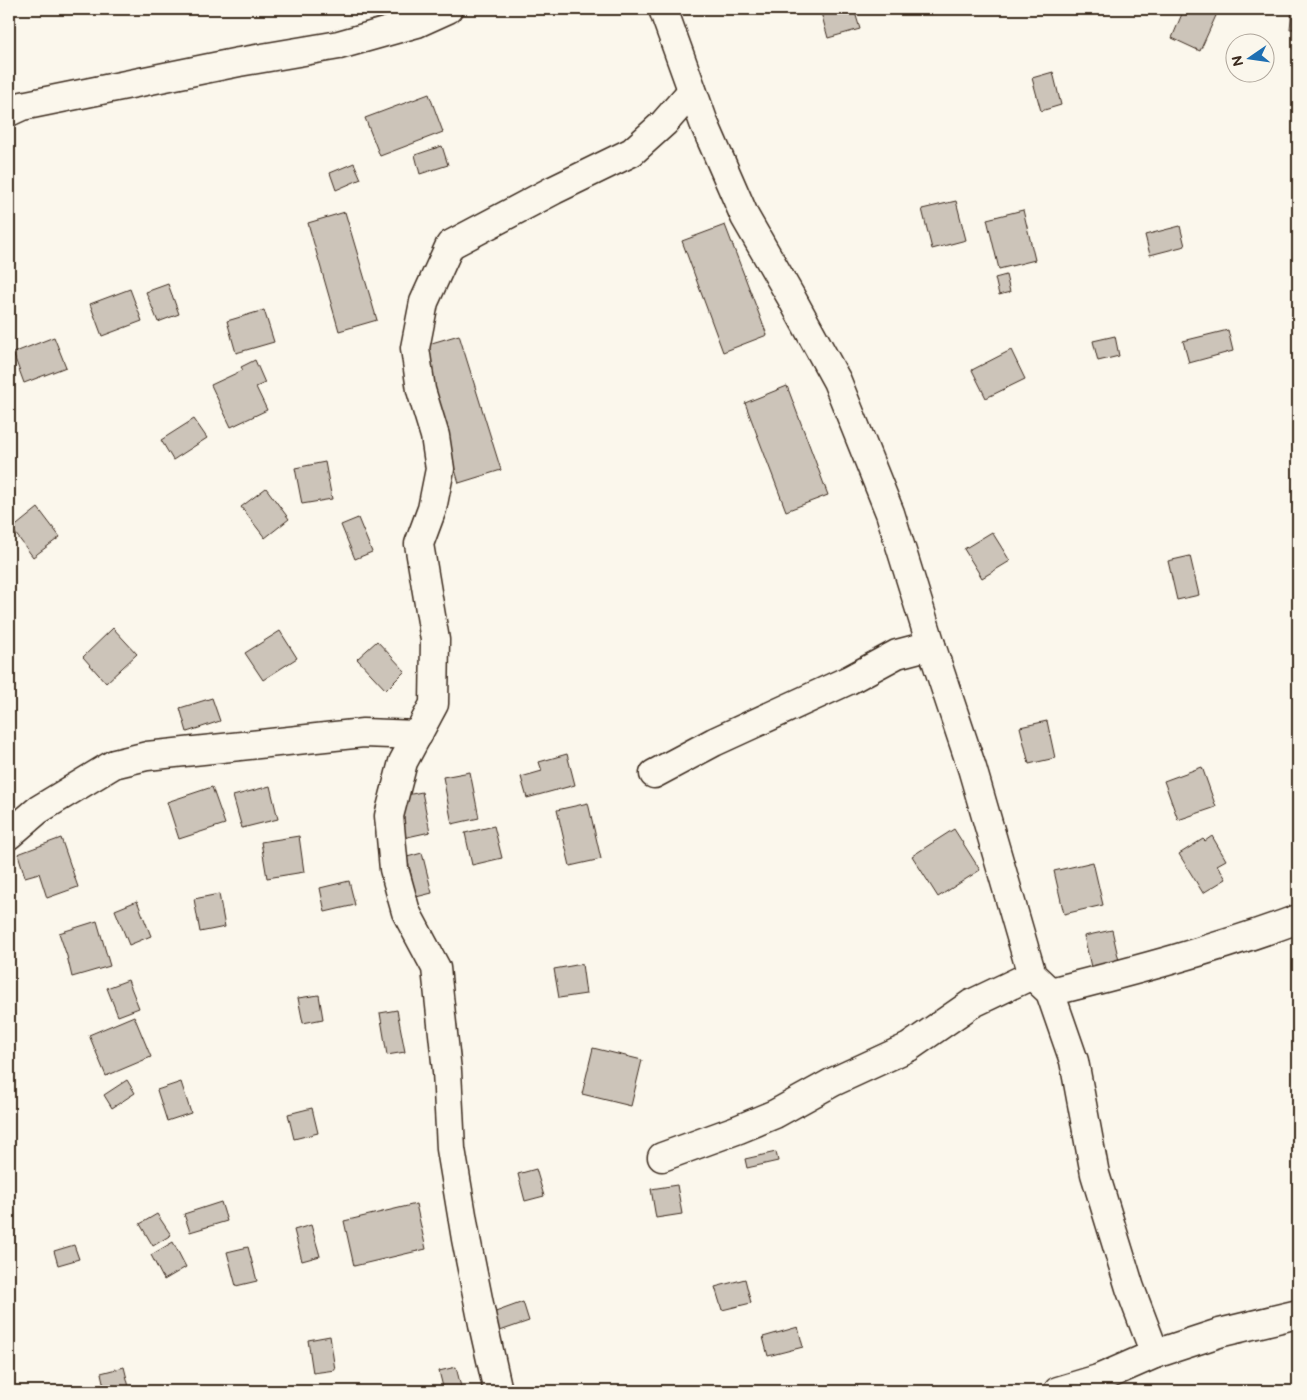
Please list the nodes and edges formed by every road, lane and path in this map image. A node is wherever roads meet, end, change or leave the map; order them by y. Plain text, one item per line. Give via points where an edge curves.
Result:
1 (448, 9) edge
2 (662, 9) edge
3 (692, 91) junction
4 (9, 112) edge
5 (931, 645) junction
6 (418, 735) junction
7 (654, 774) dead end
8 (9, 835) edge
9 (1298, 919) edge
10 (1041, 983) junction
11 (662, 1157) dead end
12 (1298, 1314) edge
13 (1155, 1354) junction
14 (1101, 1385) edge
15 (498, 1391) edge
16 (1058, 1391) edge

1 - 4 street via 417,23 339,45 22,106
2 - 3 street
3 - 5 street via 744,217 837,381 890,513
3 - 6 street via 632,152 450,245 424,302 415,348 421,390 435,436 440,470 432,509 419,544 435,649 434,704
5 - 7 street via 897,654
5 - 10 street
6 - 8 street via 363,733 147,756 114,764 38,810
6 - 15 street via 403,762 389,816 394,868 406,912 436,968 447,1071 451,1150 482,1324
9 - 10 street via 1123,974
10 - 11 street via 971,1004 909,1047 833,1082 775,1114
10 - 13 street via 1074,1061 1095,1174 1130,1288
12 - 13 street via 1220,1333
13 - 14 street
14 - 16 street

